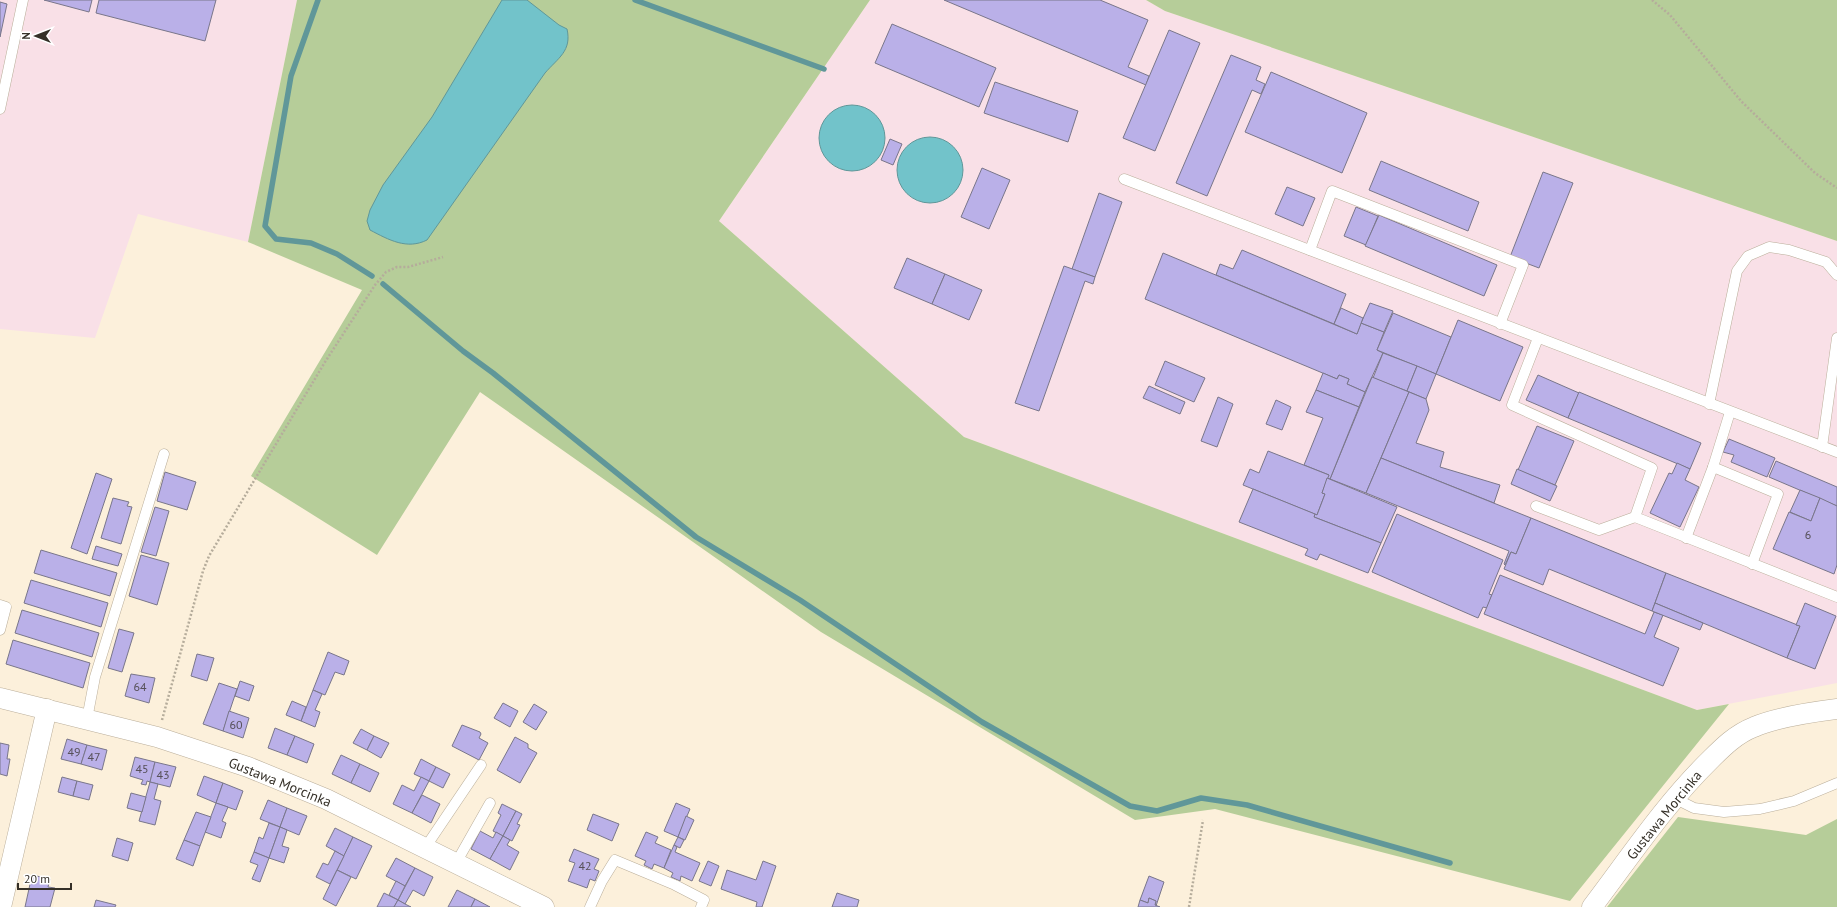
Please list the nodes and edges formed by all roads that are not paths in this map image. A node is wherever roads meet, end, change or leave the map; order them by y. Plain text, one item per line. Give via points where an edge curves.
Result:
1 (23, 0) edge
2 (0, 109) edge
3 (1124, 179) dead end
4 (1310, 250) junction
5 (1837, 275) edge
6 (1500, 324) junction
7 (1538, 338) junction
8 (1837, 338) edge
9 (1709, 404) junction
10 (1730, 412) junction
11 (1822, 447) junction
12 (1837, 452) edge
13 (164, 454) dead end
14 (1713, 467) junction
15 (1536, 506) dead end
16 (1634, 517) junction
17 (1686, 538) junction
18 (1752, 564) junction
19 (1837, 597) edge
20 (0, 605) edge
21 (0, 630) edge
22 (0, 698) edge
23 (47, 709) junction
24 (1837, 709) edge
25 (87, 719) junction
26 (481, 764) dead end
27 (1837, 783) edge
28 (1674, 798) junction
29 (490, 803) dead end
30 (425, 848) junction
31 (456, 863) junction
32 (521, 902) edge
33 (1, 907) edge
34 (544, 907) edge
35 (590, 907) edge
36 (701, 907) edge
37 (1592, 907) edge

1 - 2 lane
3 - 4 lane
4 - 6 lane
4 - 6 lane via 1332,191 1362,202 1523,265
5 - 9 lane via 1826,262 1789,250 1769,248 1748,256 1737,271
6 - 7 lane
7 - 9 lane
7 - 16 lane via 1512,406 1652,468
8 - 11 lane
9 - 10 lane
10 - 11 lane
10 - 14 lane
11 - 12 lane
13 - 25 lane via 96,677
14 - 17 lane
14 - 18 lane via 1778,494
15 - 16 lane via 1599,530
16 - 17 lane
17 - 18 lane
18 - 19 lane
20 - 21 lane via 6,606
22 - 23 street, Gustawa Morcinka
23 - 25 street, Gustawa Morcinka
23 - 33 street
24 - 28 street, Gustawa Morcinka via 1770,722 1739,735 1694,775
25 - 30 street, Gustawa Morcinka via 157,737 248,767 319,796
26 - 30 lane
27 - 28 lane via 1794,802 1760,809 1724,812 1694,808
28 - 37 street, Gustawa Morcinka
29 - 31 lane
30 - 31 street, Gustawa Morcinka
31 - 32 street, Gustawa Morcinka
32 - 34 street, Gustawa Morcinka
35 - 36 lane via 615,860 691,892 704,900

